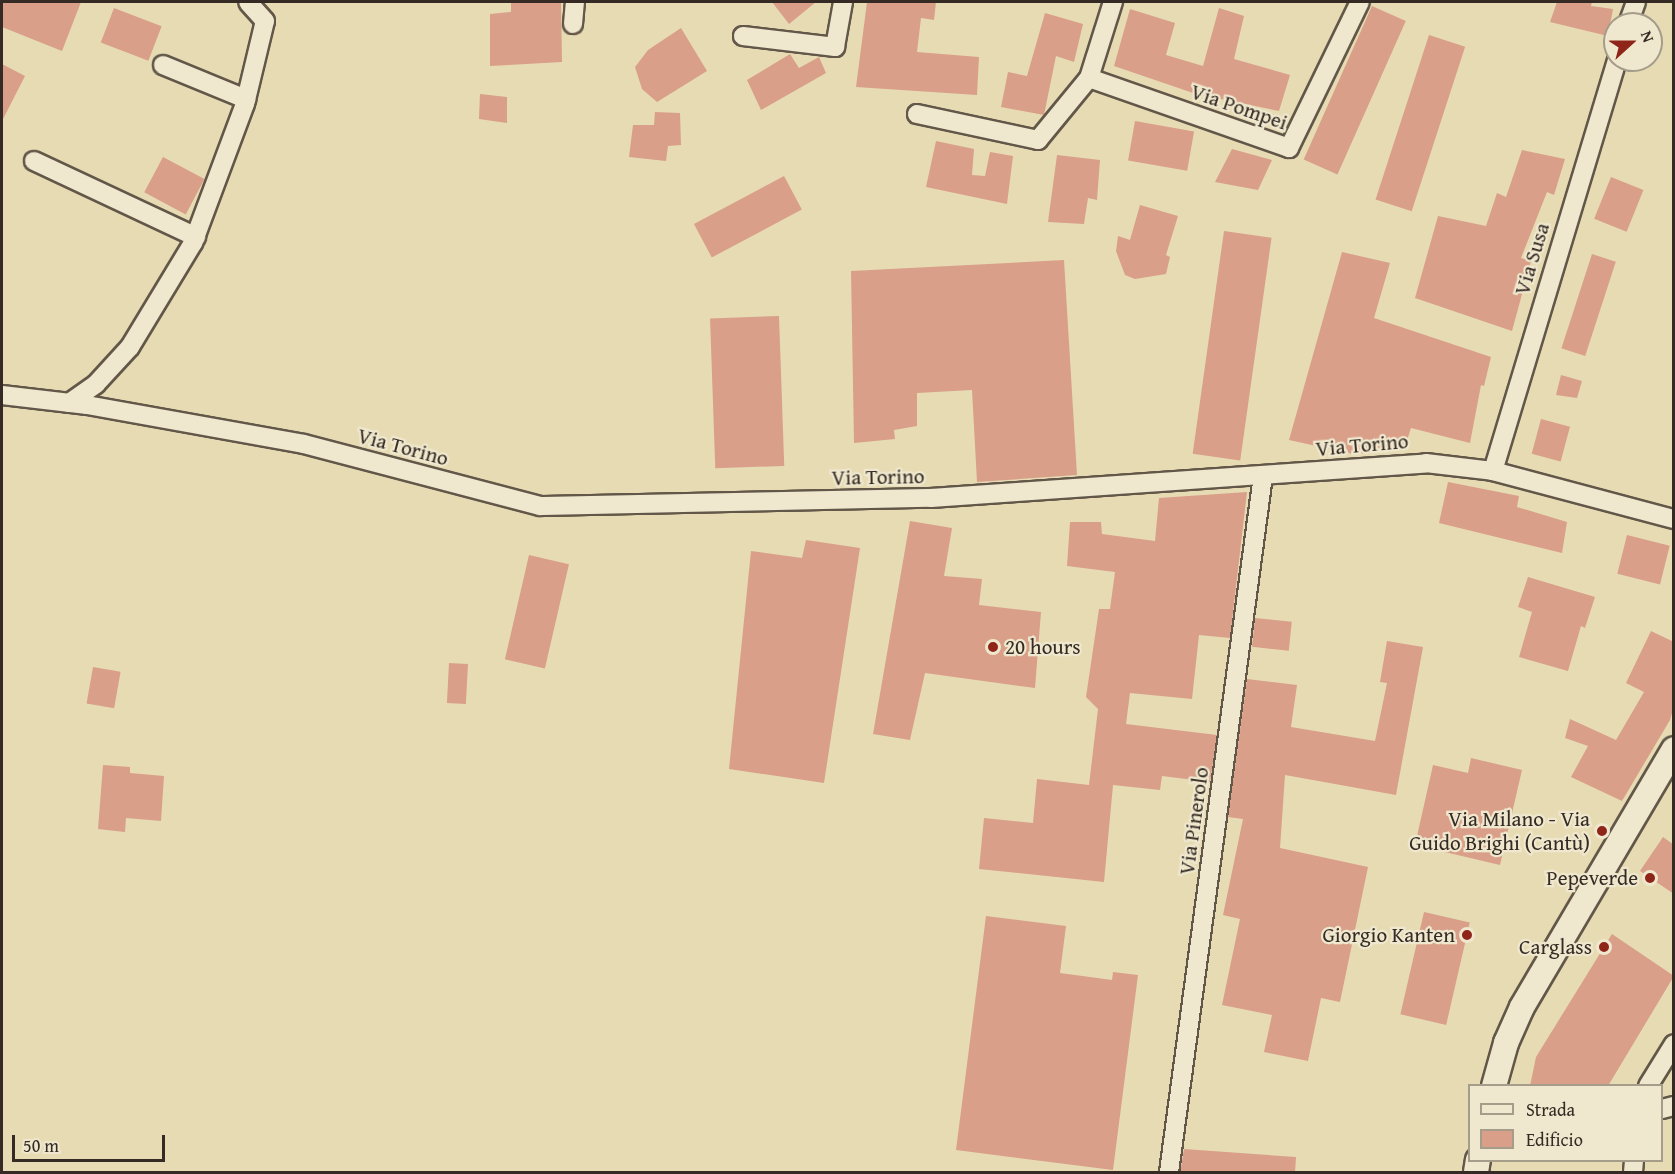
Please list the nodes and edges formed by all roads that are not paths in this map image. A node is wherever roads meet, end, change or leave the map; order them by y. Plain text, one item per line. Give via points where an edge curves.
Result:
1 (248, 2) edge
2 (575, 2) edge
3 (843, 2) edge
4 (1113, 2) edge
5 (1360, 2) edge
6 (573, 24) dead end
7 (743, 36) dead end
8 (163, 65) dead end
9 (1613, 72) edge
10 (1089, 78) junction
11 (246, 99) junction
12 (917, 114) dead end
13 (33, 161) dead end
14 (196, 237) junction
15 (2, 395) edge
16 (69, 403) junction
17 (1492, 471) junction
18 (1263, 476) junction
19 (1674, 519) edge
20 (1674, 749) edge
21 (1674, 1044) edge
22 (1495, 1084) edge
23 (1649, 1084) edge
24 (1169, 1173) edge

1 - 11 street via 265,21
2 - 6 street
3 - 7 street via 835,46
4 - 10 street
5 - 10 street, Via Pompei via 1289,148
8 - 11 street
9 - 17 street, Via Susa
10 - 12 street via 1038,140
11 - 14 street via 224,171
13 - 14 street
14 - 16 street via 130,347 96,384
15 - 16 street, Via Torino
16 - 18 street, Via Torino via 304,444 540,506 931,498
17 - 18 street, Via Torino via 1407,463
17 - 19 street, Via Torino
18 - 24 street, Via Pinerolo
20 - 22 main road via 1522,1007
21 - 23 street

